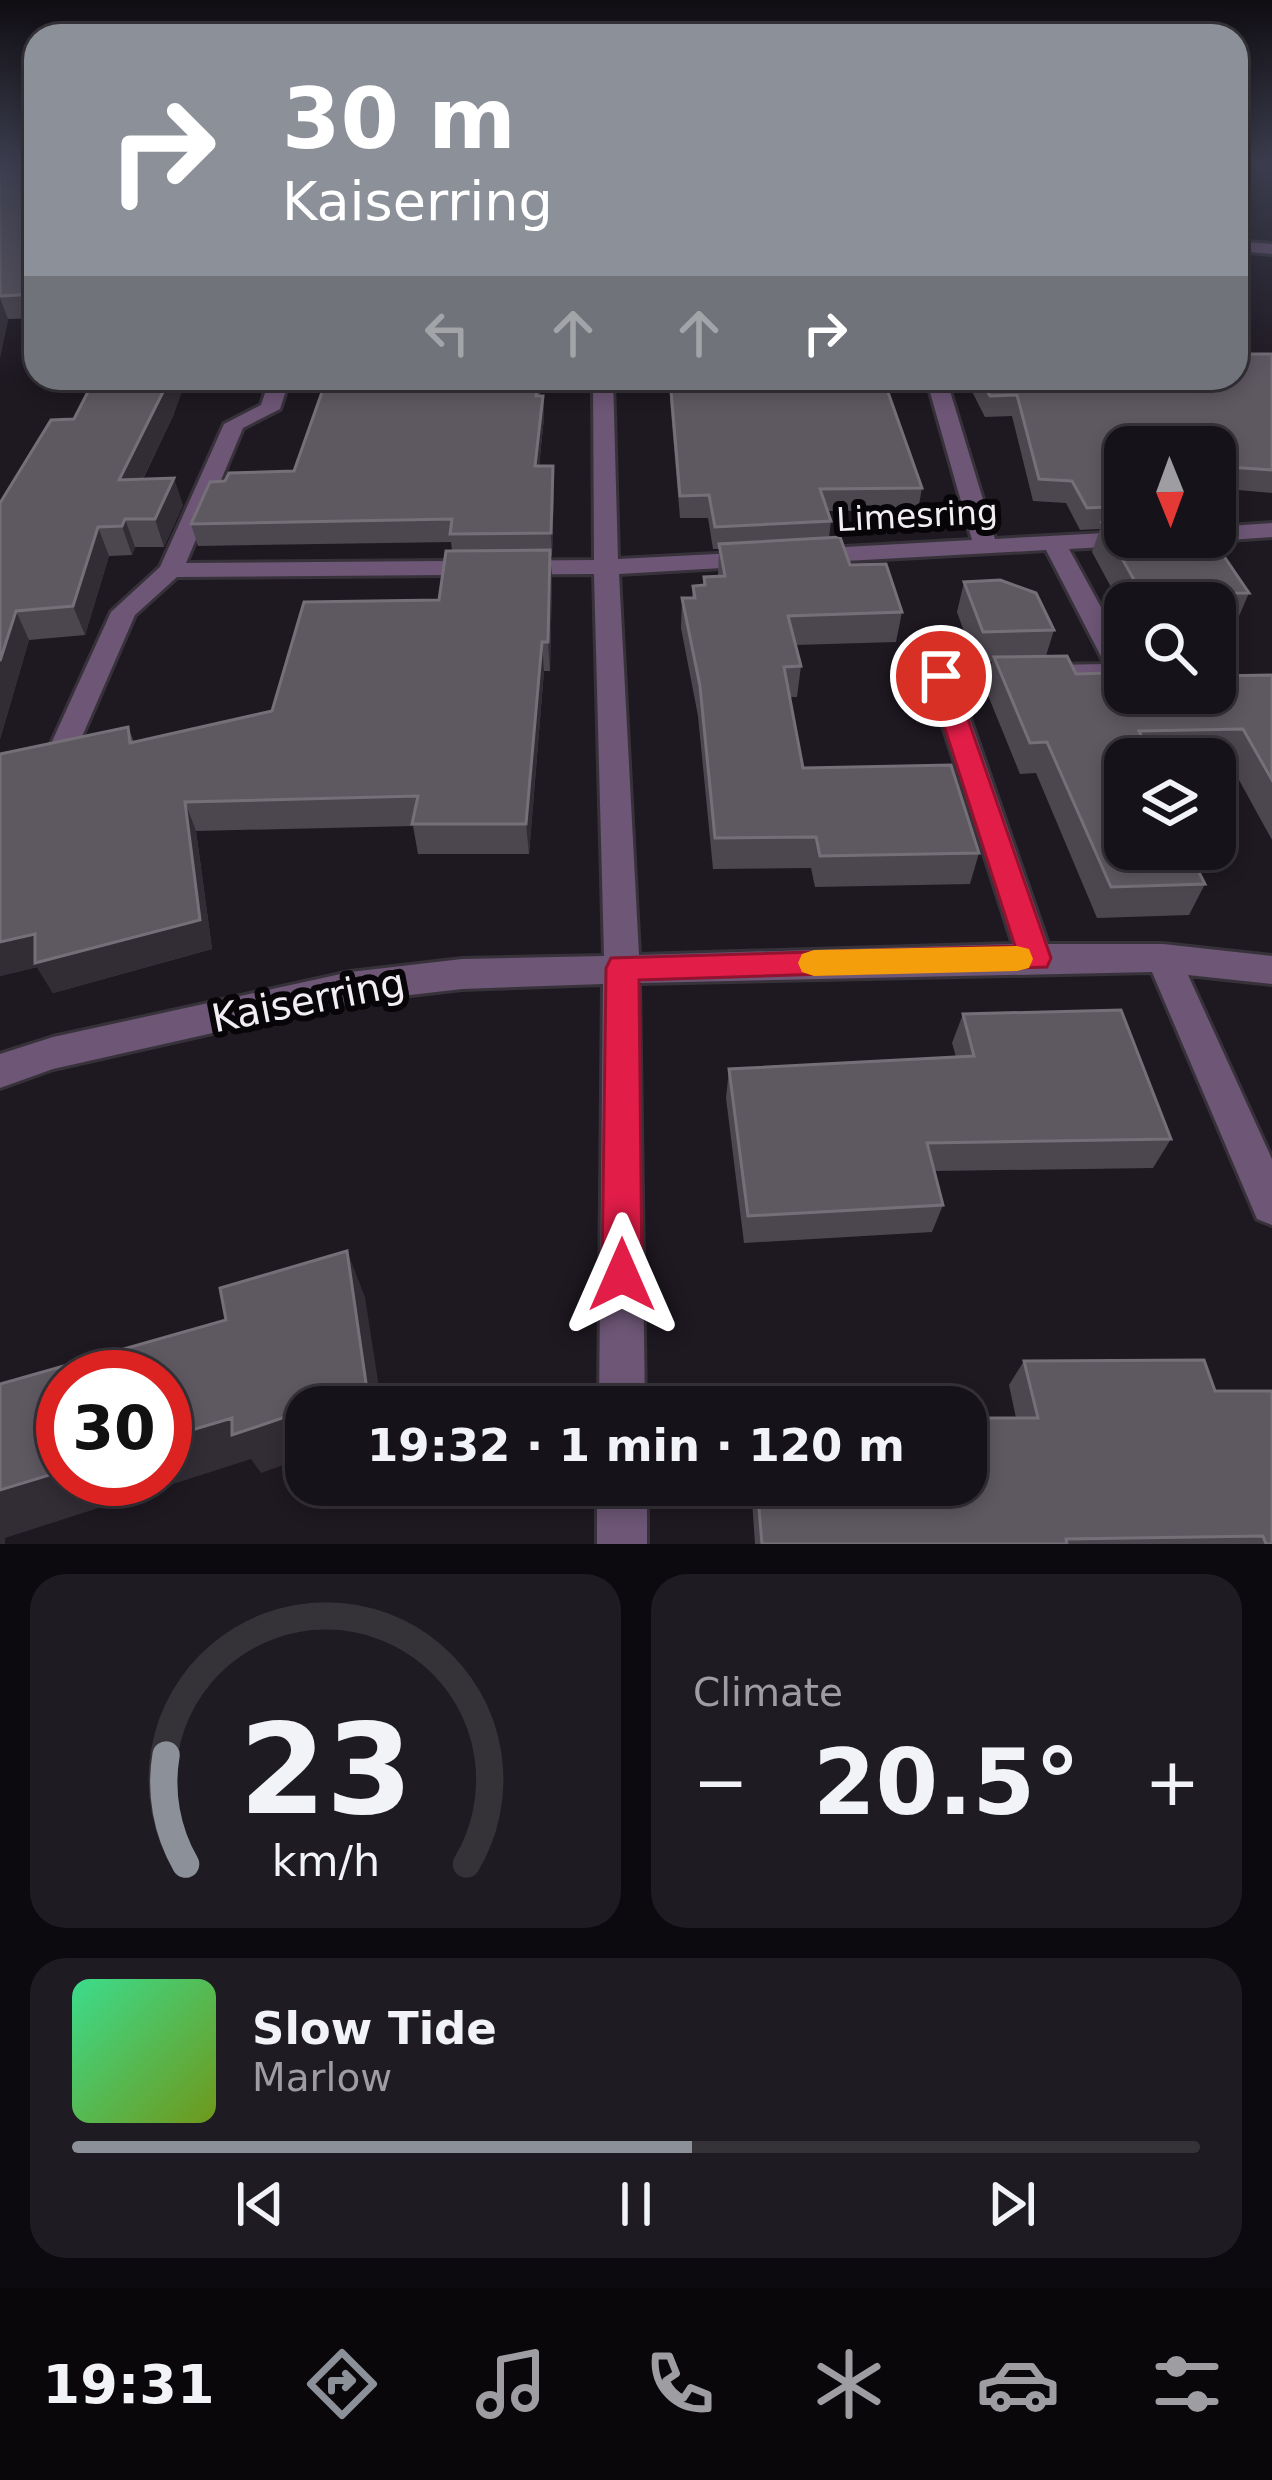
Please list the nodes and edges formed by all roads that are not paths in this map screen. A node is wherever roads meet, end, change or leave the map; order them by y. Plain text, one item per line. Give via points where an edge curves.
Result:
1 (276, 390) edge
2 (603, 390) edge
3 (940, 390) edge
4 (1272, 530) edge
5 (1236, 533) edge
6 (1104, 540) edge
7 (1054, 543) junction
8 (986, 547) junction
9 (606, 567) junction
10 (171, 570) junction
11 (60, 757) edge
12 (1035, 958) junction
13 (1163, 958) junction
14 (622, 968) junction
15 (1272, 970) edge
16 (0, 1071) edge
17 (1272, 1205) edge
18 (622, 1386) edge
19 (622, 1506) edge
20 (622, 1544) edge

1 - 10 street via 270,410 234,424
2 - 9 street
3 - 8 street
4 - 5 street
6 - 7 street, Limesring
7 - 8 street, Limesring
7 - 12 street via 1123,673 941,676
8 - 9 street, Limesring
9 - 10 street, Limesring
9 - 14 street
10 - 11 street via 124,612
12 - 13 street, Kaiserring
12 - 14 street, Kaiserring
13 - 15 street, Kaiserring
13 - 17 street
14 - 16 street, Kaiserring via 350,987
14 - 18 street
19 - 20 street

